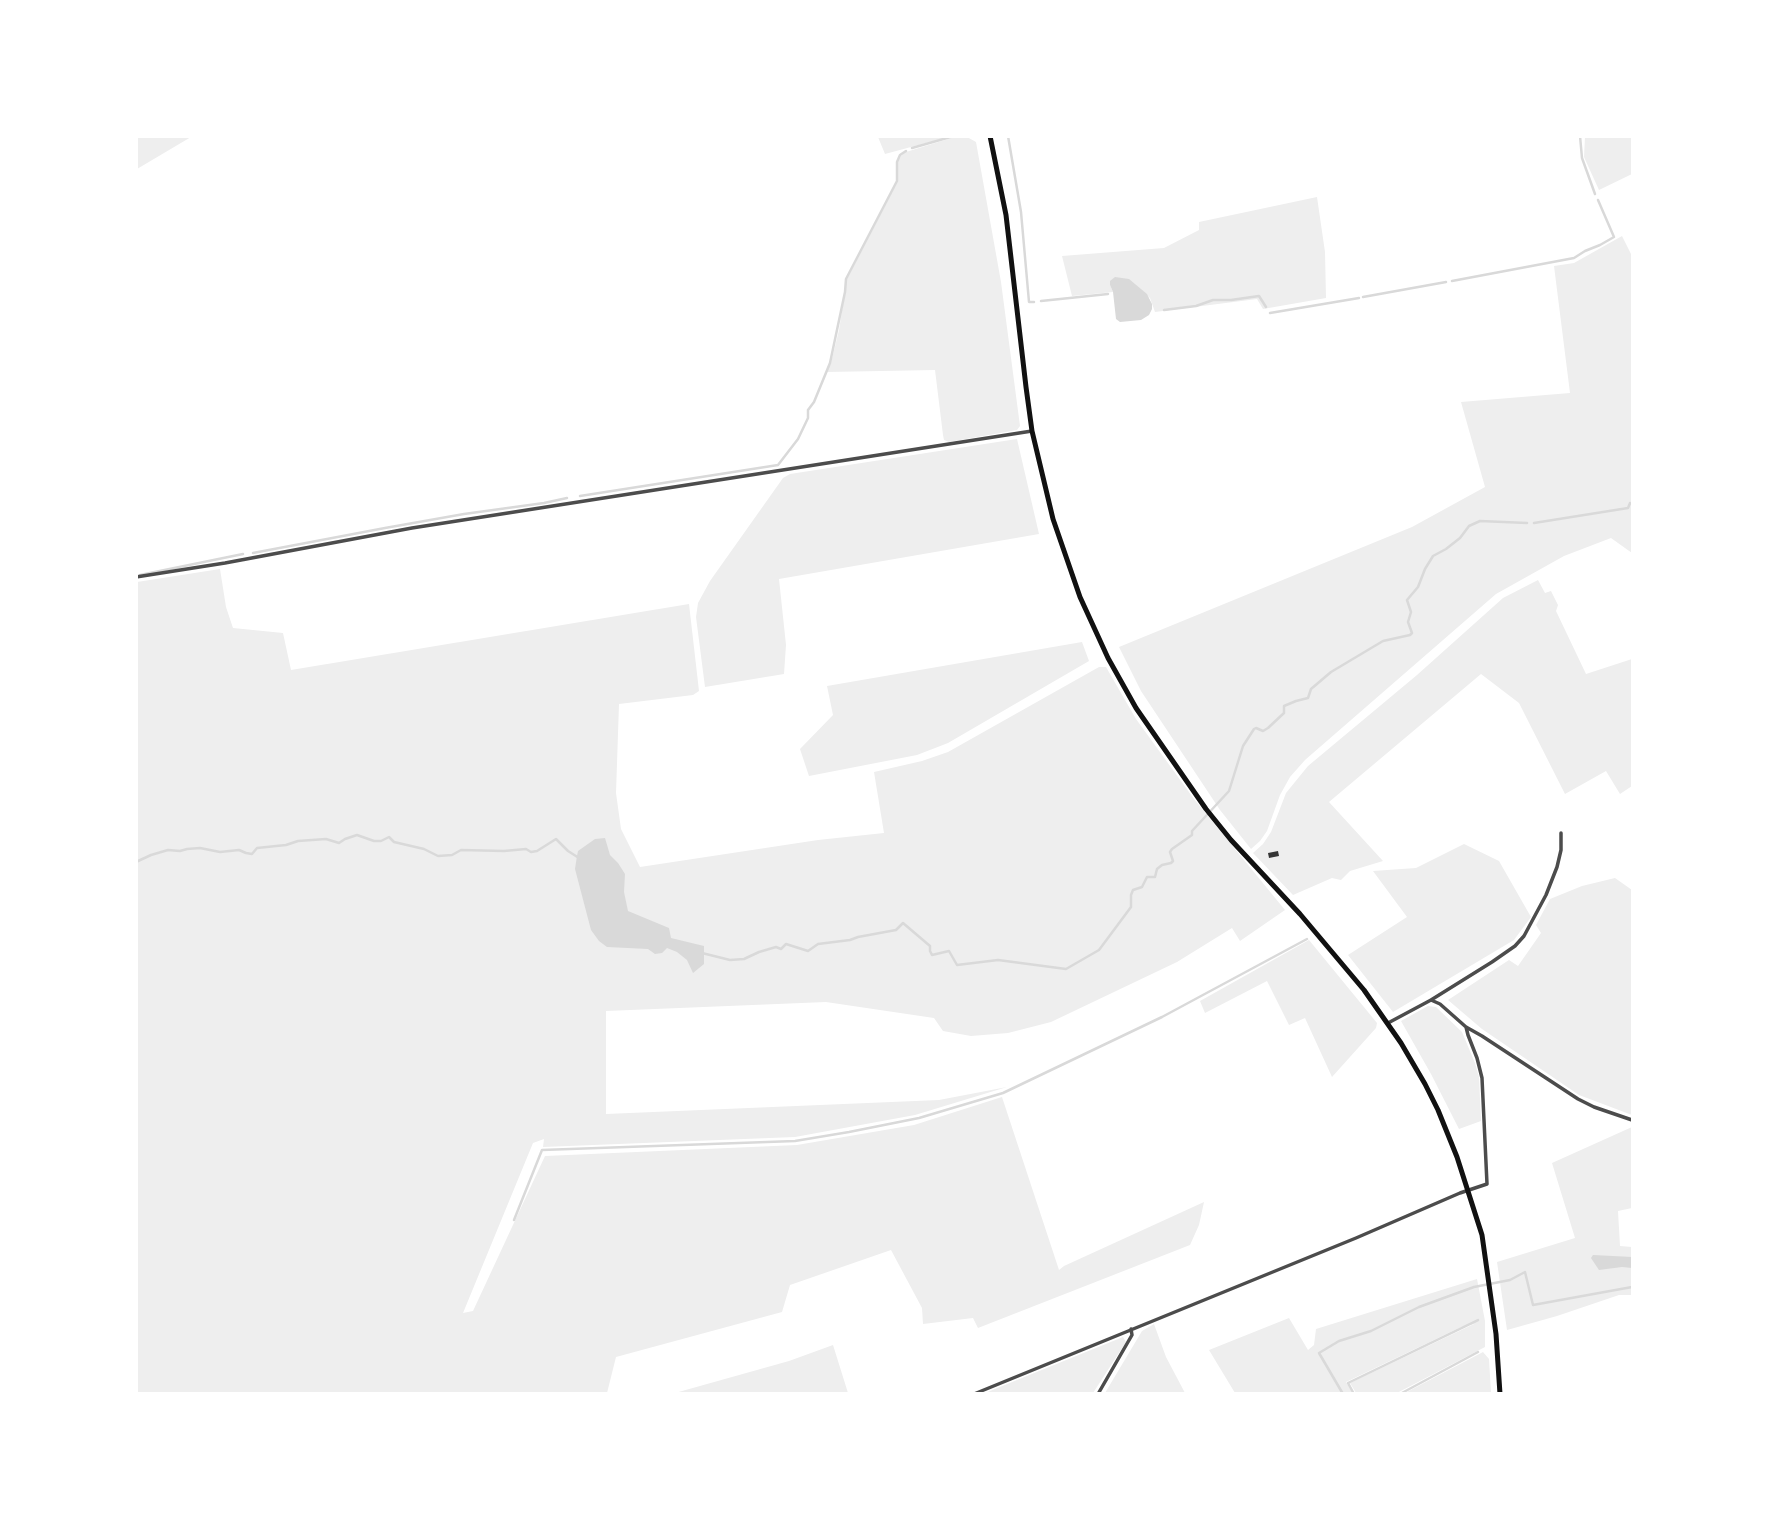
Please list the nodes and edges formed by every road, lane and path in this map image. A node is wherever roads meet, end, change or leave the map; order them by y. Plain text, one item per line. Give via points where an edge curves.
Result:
1 (990, 136) edge
2 (1032, 431) junction
3 (136, 577) edge
4 (1561, 833) dead end
5 (1431, 1000) junction
6 (1388, 1023) junction
7 (1466, 1027) junction
8 (1633, 1119) edge
9 (1469, 1191) junction
10 (1131, 1329) junction
11 (974, 1394) edge
12 (1098, 1394) edge
13 (1500, 1394) edge

1 - 2 main road via 1006,215
2 - 3 street via 412,528
2 - 6 main road via 1060,542 1080,597 1136,708 1215,821 1336,956
4 - 5 street via 1557,867 1524,936
5 - 6 street
5 - 7 street
6 - 9 main road via 1438,1110
7 - 8 street via 1578,1099
7 - 9 street via 1482,1078 1487,1184
9 - 10 street
9 - 13 main road via 1491,1290
10 - 11 street
10 - 12 street via 1132,1335

